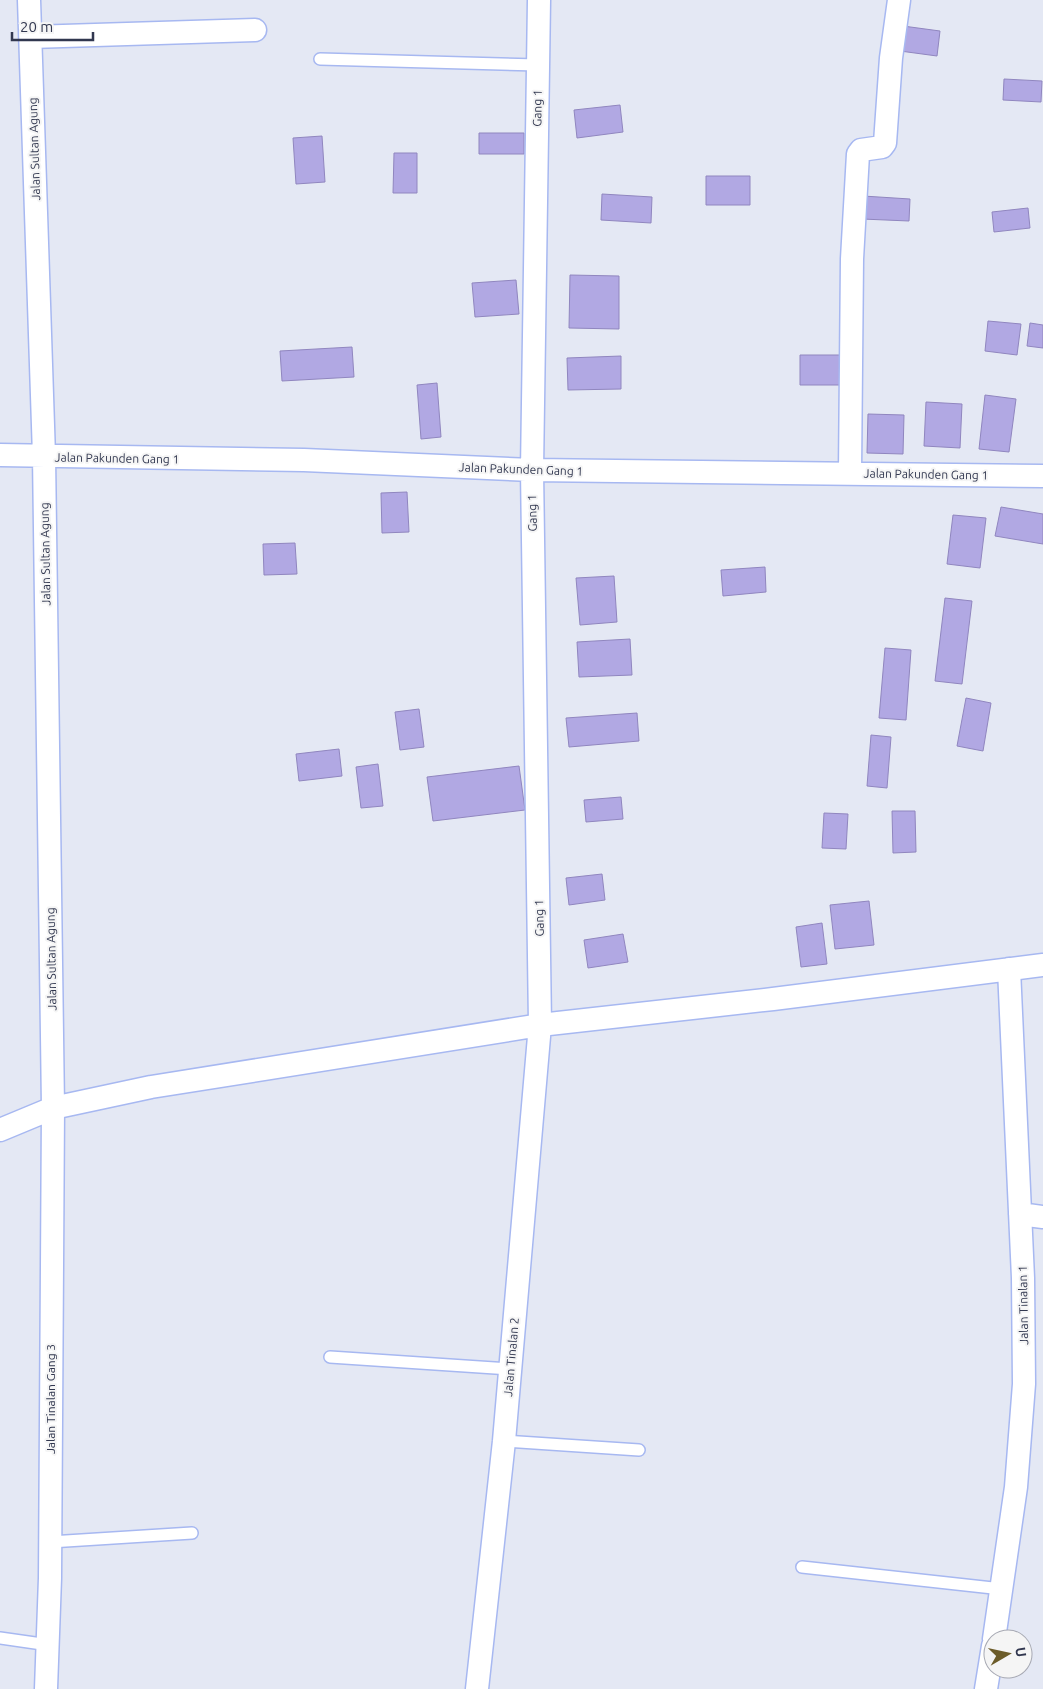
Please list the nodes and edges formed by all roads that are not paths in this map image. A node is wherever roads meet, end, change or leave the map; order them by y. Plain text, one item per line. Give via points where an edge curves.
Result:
1 (29, 0) edge
2 (539, 0) edge
3 (898, 0) edge
4 (255, 30) dead end
5 (31, 37) junction
6 (320, 59) dead end
7 (538, 65) junction
8 (0, 454) edge
9 (44, 456) junction
10 (532, 470) junction
11 (850, 472) junction
12 (1043, 476) edge
13 (1043, 965) edge
14 (1008, 969) junction
15 (540, 1025) junction
16 (53, 1108) junction
17 (0, 1130) edge
18 (1020, 1214) junction
19 (1043, 1217) edge
20 (330, 1358) dead end
21 (510, 1369) junction
22 (504, 1441) junction
23 (639, 1450) dead end
24 (192, 1533) dead end
25 (50, 1542) junction
26 (802, 1567) dead end
27 (1002, 1589) junction
28 (996, 1629) edge
29 (0, 1638) edge
30 (49, 1645) junction
31 (46, 1689) edge
32 (477, 1689) edge

1 - 5 street, Jalan Sultan Agung
2 - 7 street, Gang 1
3 - 11 street via 886,144 861,150 858,154 852,259
4 - 5 street
5 - 9 street, Jalan Sultan Agung
6 - 7 lane
7 - 10 street, Gang 1
8 - 9 street, Jalan Pakunden Gang 1
9 - 10 street, Jalan Pakunden Gang 1 via 304,460
9 - 16 street, Jalan Sultan Agung
10 - 11 street, Jalan Pakunden Gang 1
10 - 15 street, Gang 1
11 - 12 street, Jalan Pakunden Gang 1
13 - 14 street
14 - 15 street
14 - 18 street, Jalan Tinalan 1
15 - 16 street via 151,1087
15 - 21 street, Jalan Tinalan 2
16 - 17 street
16 - 25 street, Jalan Tinalan Gang 3
18 - 19 street
18 - 27 street, Jalan Tinalan 1 via 1024,1384 1016,1487
20 - 21 lane
21 - 22 street, Jalan Tinalan 2
22 - 23 lane
22 - 32 street, Jalan Tinalan 2
24 - 25 lane
25 - 30 street, Jalan Tinalan Gang 3
26 - 27 lane
27 - 28 street, Jalan Tinalan 1
29 - 30 lane
30 - 31 street, Jalan Tinalan Gang 3

